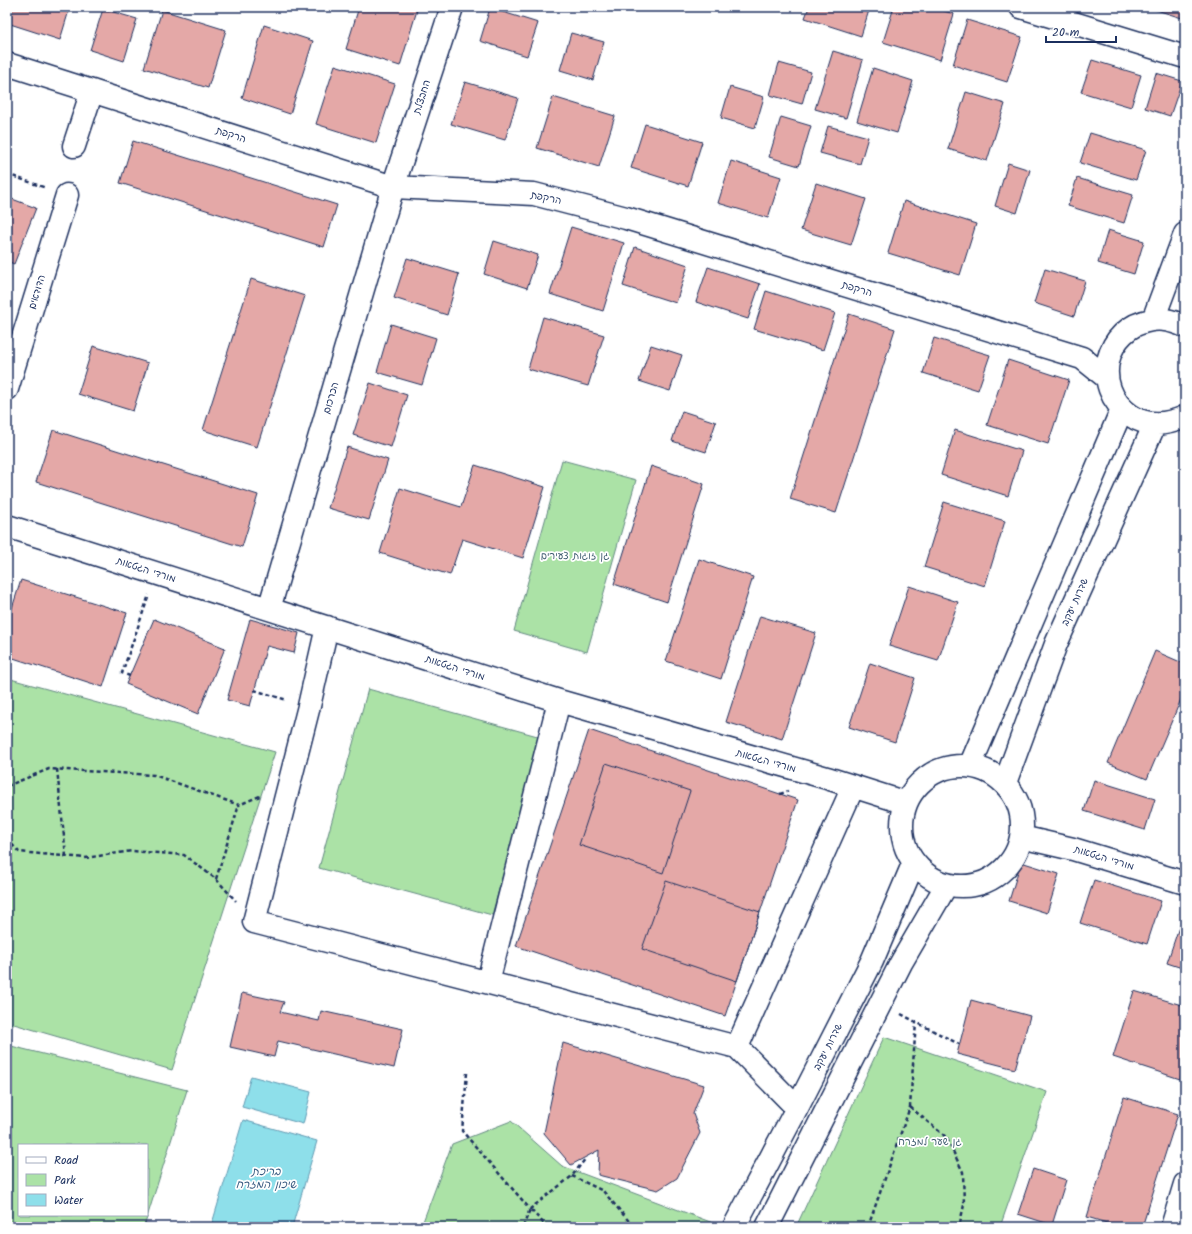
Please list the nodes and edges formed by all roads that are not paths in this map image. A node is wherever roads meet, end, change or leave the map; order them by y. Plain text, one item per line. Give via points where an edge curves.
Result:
1 (452, 7) edge
2 (1021, 7) edge
3 (1185, 57) edge
4 (7, 64) edge
5 (92, 91) junction
6 (74, 146) dead end
7 (393, 186) junction
8 (68, 196) road end
9 (1185, 234) edge
10 (1153, 320) junction
11 (1185, 326) edge
12 (1113, 346) junction
13 (1082, 358) junction
14 (1107, 378) junction
15 (7, 389) edge
16 (1122, 409) junction
17 (1185, 417) edge
18 (1154, 424) junction
19 (7, 526) edge
20 (269, 609) junction
21 (327, 627) junction
22 (559, 701) junction
23 (970, 766) junction
24 (1005, 783) junction
25 (853, 787) junction
26 (906, 803) junction
27 (1021, 837) junction
28 (914, 862) junction
29 (1185, 883) edge
30 (947, 884) junction
31 (488, 982) junction
32 (738, 1047) junction
33 (797, 1108) junction
34 (1185, 1184) edge
35 (734, 1227) edge
36 (767, 1227) edge
37 (1172, 1227) edge

1 - 7 street, החבצלת
2 - 3 street
4 - 5 street, הרקפת
5 - 6 street
5 - 7 street, הרקפת
7 - 13 street, הרקפת via 534,194 626,218
7 - 20 street, הכרכום
8 - 15 street, הדודאים
9 - 10 street
10 - 11 street via 1169,320
10 - 12 street via 1137,324 1123,333
12 - 13 street
12 - 14 street via 1107,362
13 - 14 street, הרקפת
14 - 16 street via 1112,394
16 - 18 street via 1137,420
16 - 23 street
17 - 18 street via 1173,423
18 - 24 street, שדרות יעקב via 1056,644
19 - 20 street, מורדי הגטאות
20 - 21 street, מורדי הגטאות
21 - 22 street, מורדי הגטאות
21 - 31 street via 254,922
22 - 25 street, מורדי הגטאות
22 - 31 street
23 - 24 street via 989,772
23 - 26 street via 951,767 932,774 916,786
24 - 27 street via 1016,799 1022,818
25 - 26 street, מורדי הגטאות
25 - 32 street
26 - 28 street via 902,818 902,834 906,849
27 - 29 street, מורדי הגטאות via 1073,848
27 - 30 street via 1014,856 1002,871 985,881 966,886
28 - 30 street via 928,876
28 - 33 street, שדרות יעקב via 872,961
30 - 36 street via 901,963
31 - 32 street
32 - 33 street
33 - 35 street, שדרות יעקב
34 - 37 street

